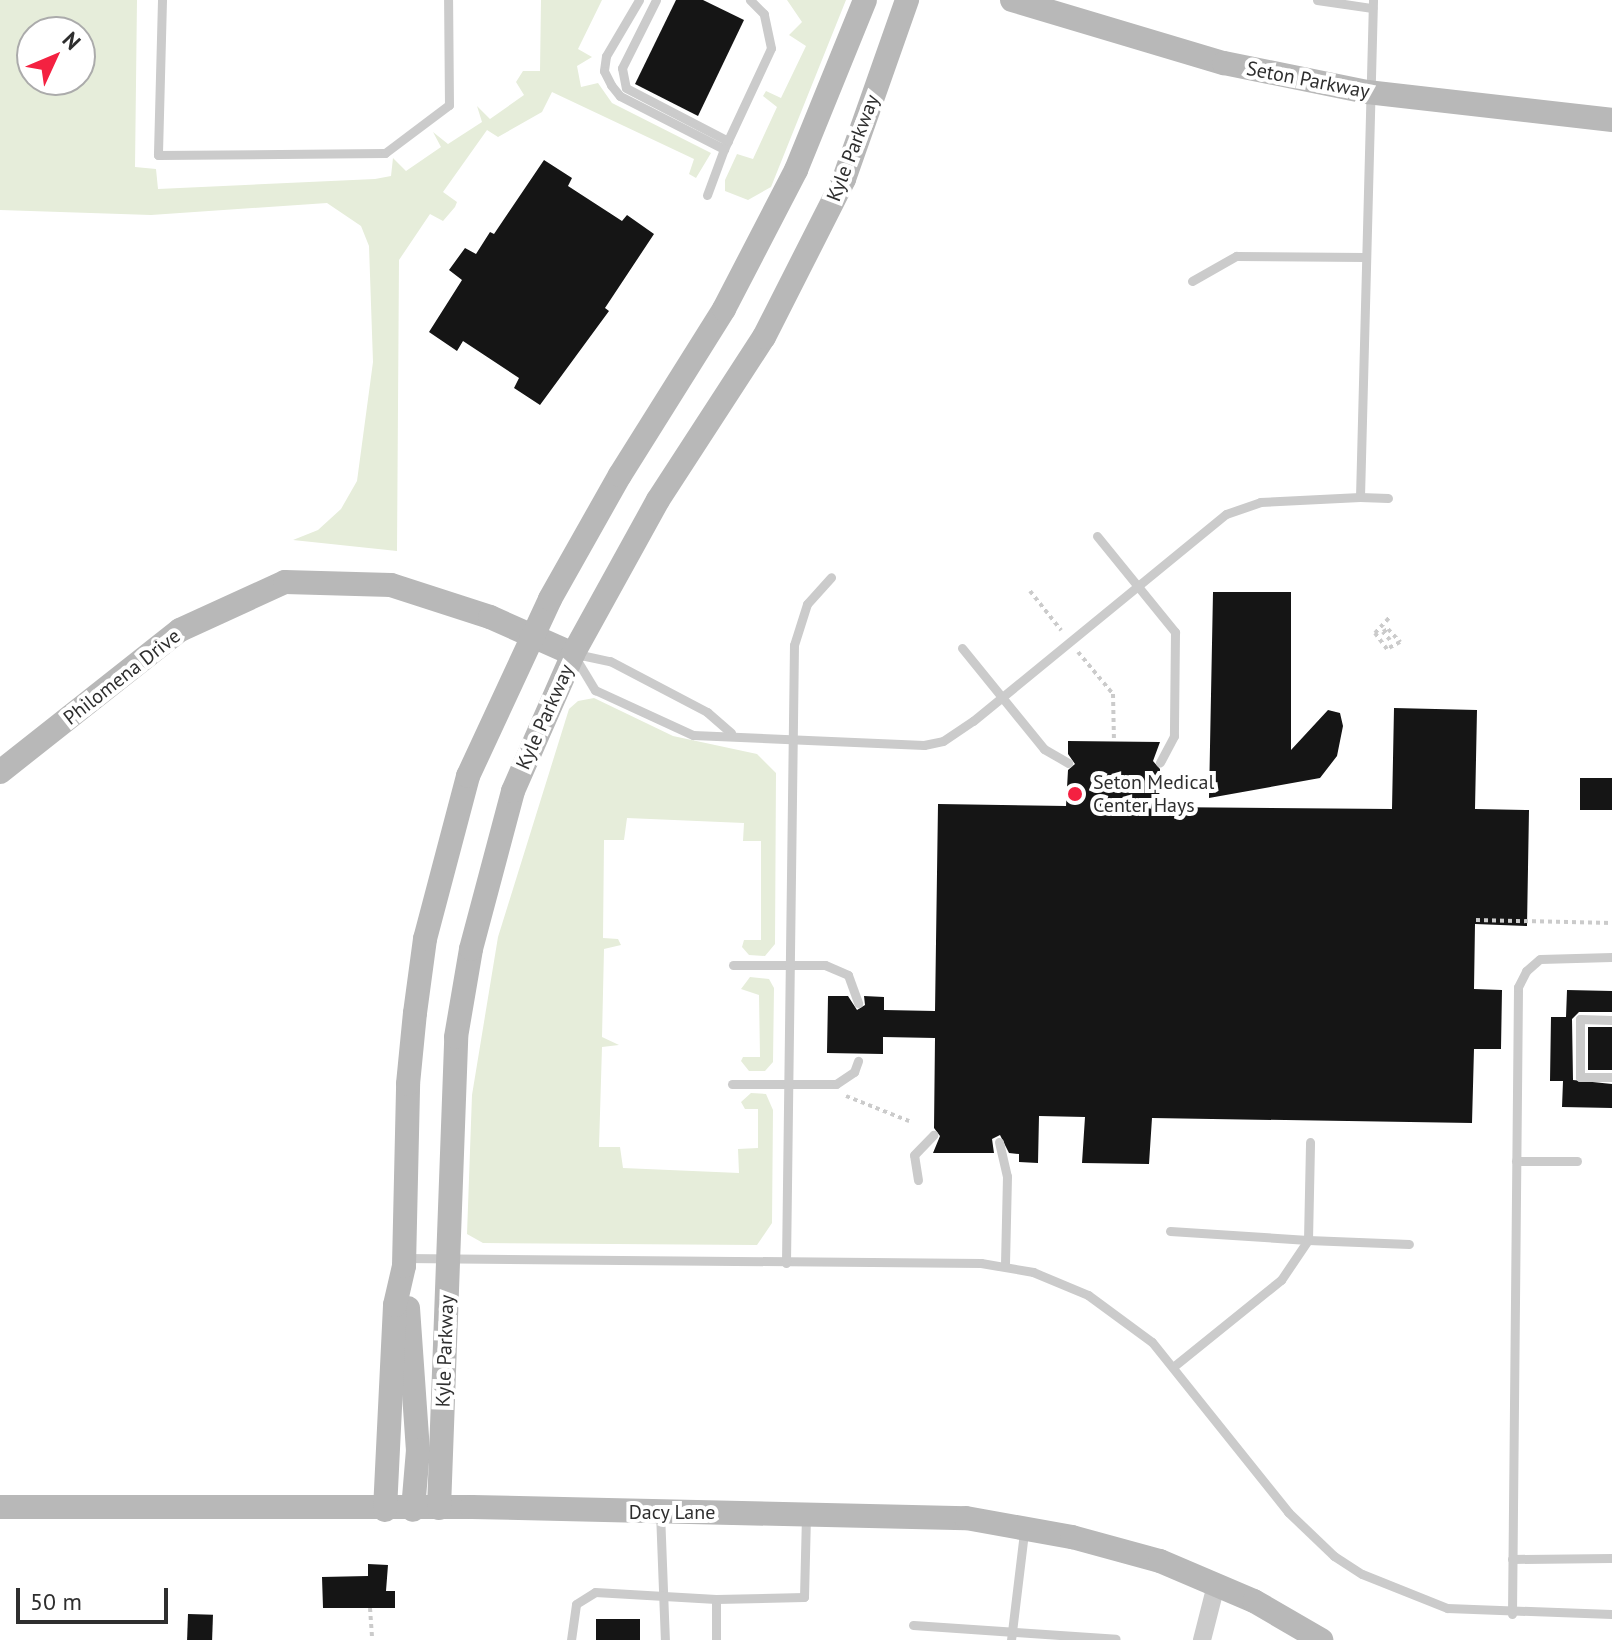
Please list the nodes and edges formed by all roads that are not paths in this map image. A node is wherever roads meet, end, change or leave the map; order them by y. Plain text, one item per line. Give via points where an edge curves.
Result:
1 (162, 0) edge
2 (448, 0) edge
3 (639, 0) edge
4 (656, 0) edge
5 (750, 0) edge
6 (865, 0) edge
7 (907, 0) edge
8 (1012, 0) edge
9 (1317, 0) edge
10 (1372, 4) edge
11 (1367, 92) junction
12 (1612, 120) edge
13 (726, 145) junction
14 (707, 195) dead end
15 (1364, 257) junction
16 (1192, 281) dead end
17 (1360, 497) junction
18 (1388, 498) dead end
19 (1097, 536) dead end
20 (831, 577) dead end
21 (1137, 585) junction
22 (532, 634) junction
23 (962, 648) dead end
24 (573, 654) junction
25 (1002, 697) junction
26 (731, 733) junction
27 (789, 742) junction
28 (1160, 762) dead end
29 (1068, 763) dead end
30 (0, 772) edge
31 (1612, 957) edge
32 (733, 965) dead end
33 (788, 965) junction
34 (858, 1003) dead end
35 (1612, 1020) edge
36 (858, 1061) dead end
37 (1612, 1077) edge
38 (732, 1084) dead end
39 (787, 1084) junction
40 (933, 1135) dead end
41 (999, 1142) dead end
42 (1310, 1142) dead end
43 (1516, 1161) junction
44 (1577, 1161) dead end
45 (918, 1180) dead end
46 (1170, 1231) dead end
47 (1308, 1240) junction
48 (1409, 1244) dead end
49 (448, 1257) junction
50 (404, 1262) junction
51 (786, 1263) junction
52 (1005, 1265) junction
53 (1173, 1367) junction
54 (0, 1507) edge
55 (439, 1508) junction
56 (385, 1510) junction
57 (413, 1510) junction
58 (660, 1512) junction
59 (806, 1513) junction
60 (1024, 1528) junction
61 (1612, 1558) edge
62 (1512, 1559) junction
63 (1216, 1585) junction
64 (665, 1597) junction
65 (716, 1599) junction
66 (1512, 1614) junction
67 (1612, 1614) edge
68 (913, 1625) dead end
69 (1012, 1636) edge
70 (1116, 1639) edge
71 (571, 1640) edge
72 (665, 1640) edge
73 (716, 1640) edge
74 (1202, 1640) edge
75 (1321, 1640) edge

1 - 2 lane via 158,155 385,153 449,105
3 - 13 lane via 606,56 604,71 611,85 620,96
4 - 13 lane via 622,68 626,88
5 - 13 lane via 764,14 771,48
6 - 22 street, Kyle Parkway via 796,170 724,309 620,475
7 - 24 street, Kyle Parkway via 844,179 764,337 658,500
8 - 11 street, Seton Parkway via 1224,63
9 - 10 lane
10 - 11 lane
11 - 12 street, Seton Parkway
11 - 15 lane
13 - 14 lane
15 - 16 lane via 1236,256
15 - 17 lane
17 - 18 lane
17 - 21 lane via 1241,506
19 - 21 lane
20 - 27 lane via 807,604 798,626
21 - 25 lane
21 - 28 lane via 1170,622 1178,644 1174,736
22 - 24 street, Philomena Drive
22 - 30 street, Philomena Drive via 391,585 285,582 180,630
22 - 50 street, Kyle Parkway via 468,776 425,939 408,1084
23 - 25 lane
24 - 26 lane via 610,661 707,712
24 - 26 lane via 595,690 693,735
24 - 49 street, Kyle Parkway via 513,791 471,949 456,1037
25 - 27 lane via 943,741
25 - 29 lane via 1044,749
26 - 27 lane
27 - 33 lane
31 - 43 lane via 1540,959 1521,979
32 - 33 lane
33 - 34 lane via 840,970 853,984
33 - 39 lane
35 - 37 lane via 1580,1019 1580,1077
36 - 39 lane via 854,1072 836,1084
38 - 39 lane
39 - 51 lane
40 - 45 lane via 914,1155
41 - 52 lane via 1006,1184
42 - 47 lane
43 - 44 lane
43 - 62 lane
46 - 47 lane
47 - 48 lane
47 - 53 lane via 1281,1280
49 - 50 lane
49 - 51 lane
49 - 55 street, Kyle Parkway
50 - 56 street, Kyle Parkway via 395,1305
50 - 57 street, Kyle Parkway via 416,1387 418,1479
51 - 52 lane
52 - 53 lane via 1088,1295 1142,1333
53 - 66 lane via 1288,1512 1334,1556 1420,1601
54 - 56 street, Dacy Lane
55 - 57 street, Dacy Lane
55 - 58 street, Dacy Lane
56 - 57 street, Dacy Lane
58 - 59 street, Dacy Lane
58 - 64 lane
59 - 60 street, Dacy Lane via 912,1514
59 - 65 lane via 804,1597
60 - 63 street, Dacy Lane via 1160,1561
60 - 69 lane
61 - 62 lane
62 - 66 lane
63 - 74 street
63 - 75 street, Dacy Lane
64 - 65 lane
64 - 71 lane via 595,1592 576,1604
64 - 72 lane
65 - 73 lane
66 - 67 lane
68 - 69 lane
69 - 70 lane

